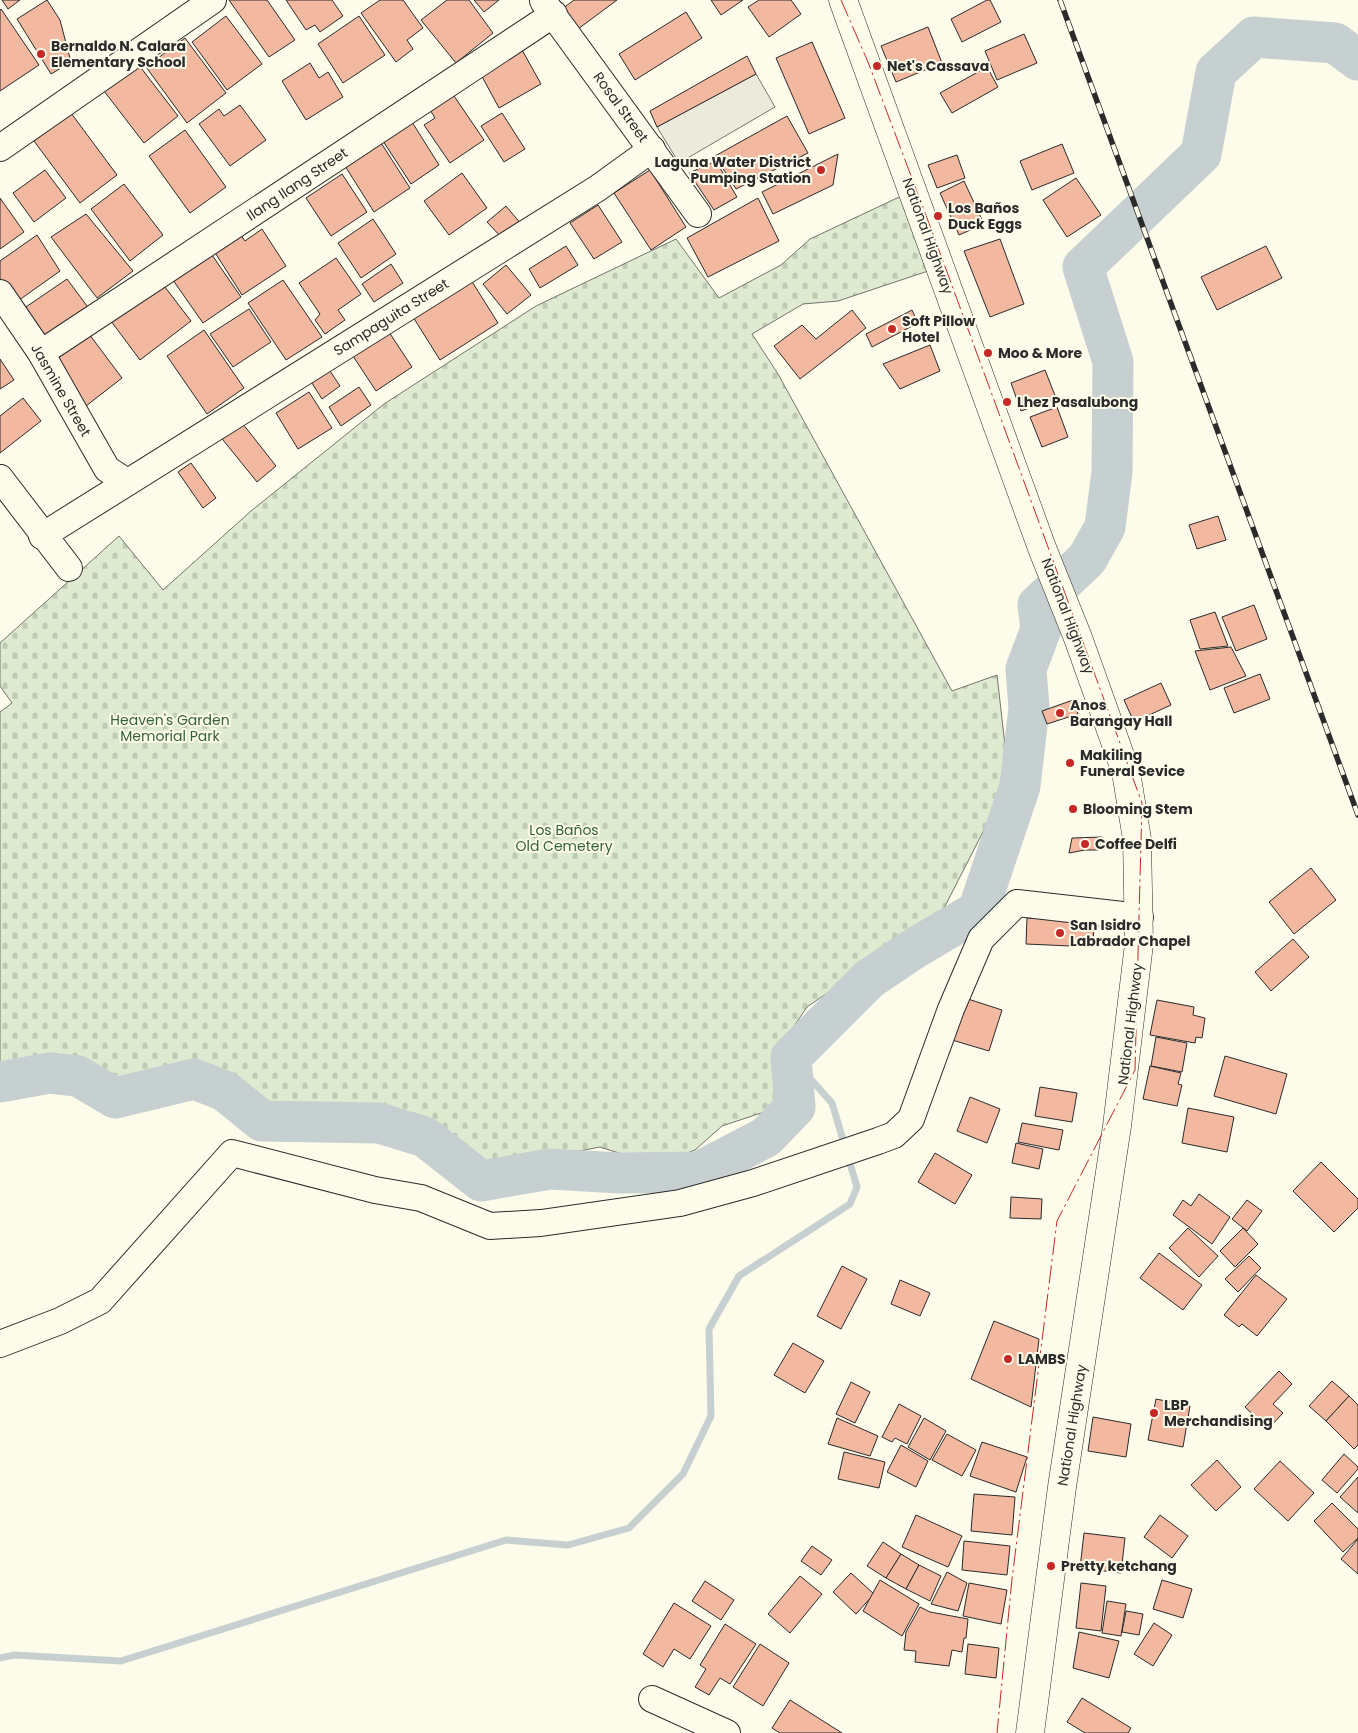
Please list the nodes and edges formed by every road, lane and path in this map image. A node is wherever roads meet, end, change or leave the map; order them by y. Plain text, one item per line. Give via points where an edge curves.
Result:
1 (213, 0) edge
2 (843, 0) edge
3 (548, 7) edge
4 (0, 148) edge
5 (652, 149) junction
6 (698, 214) dead end
7 (0, 293) edge
8 (41, 353) junction
9 (0, 478) edge
10 (127, 482) junction
11 (42, 536) junction
12 (68, 568) dead end
13 (1140, 917) junction
14 (0, 1344) edge
15 (652, 1699) dead end
16 (728, 1733) edge
17 (1030, 1733) edge

1 - 4 street
2 - 13 main road, National Highway via 1126,772 1137,839
3 - 5 street, Rosal Street
3 - 8 street, Ilang Ilang Street
5 - 6 street, Rosal Street
5 - 10 street, Sampaguita Street via 598,188
7 - 8 street, Jasmine Street
8 - 10 street, Jasmine Street via 107,469
9 - 11 street
10 - 11 street, Sampaguita Street
11 - 12 street
13 - 14 street via 1017,903 981,939 910,1119 894,1135 878,1142 680,1203 541,1223 490,1226 421,1198 375,1190 232,1153 100,1301 60,1321
13 - 17 main road, National Highway via 1117,1126 1062,1487
15 - 16 street

